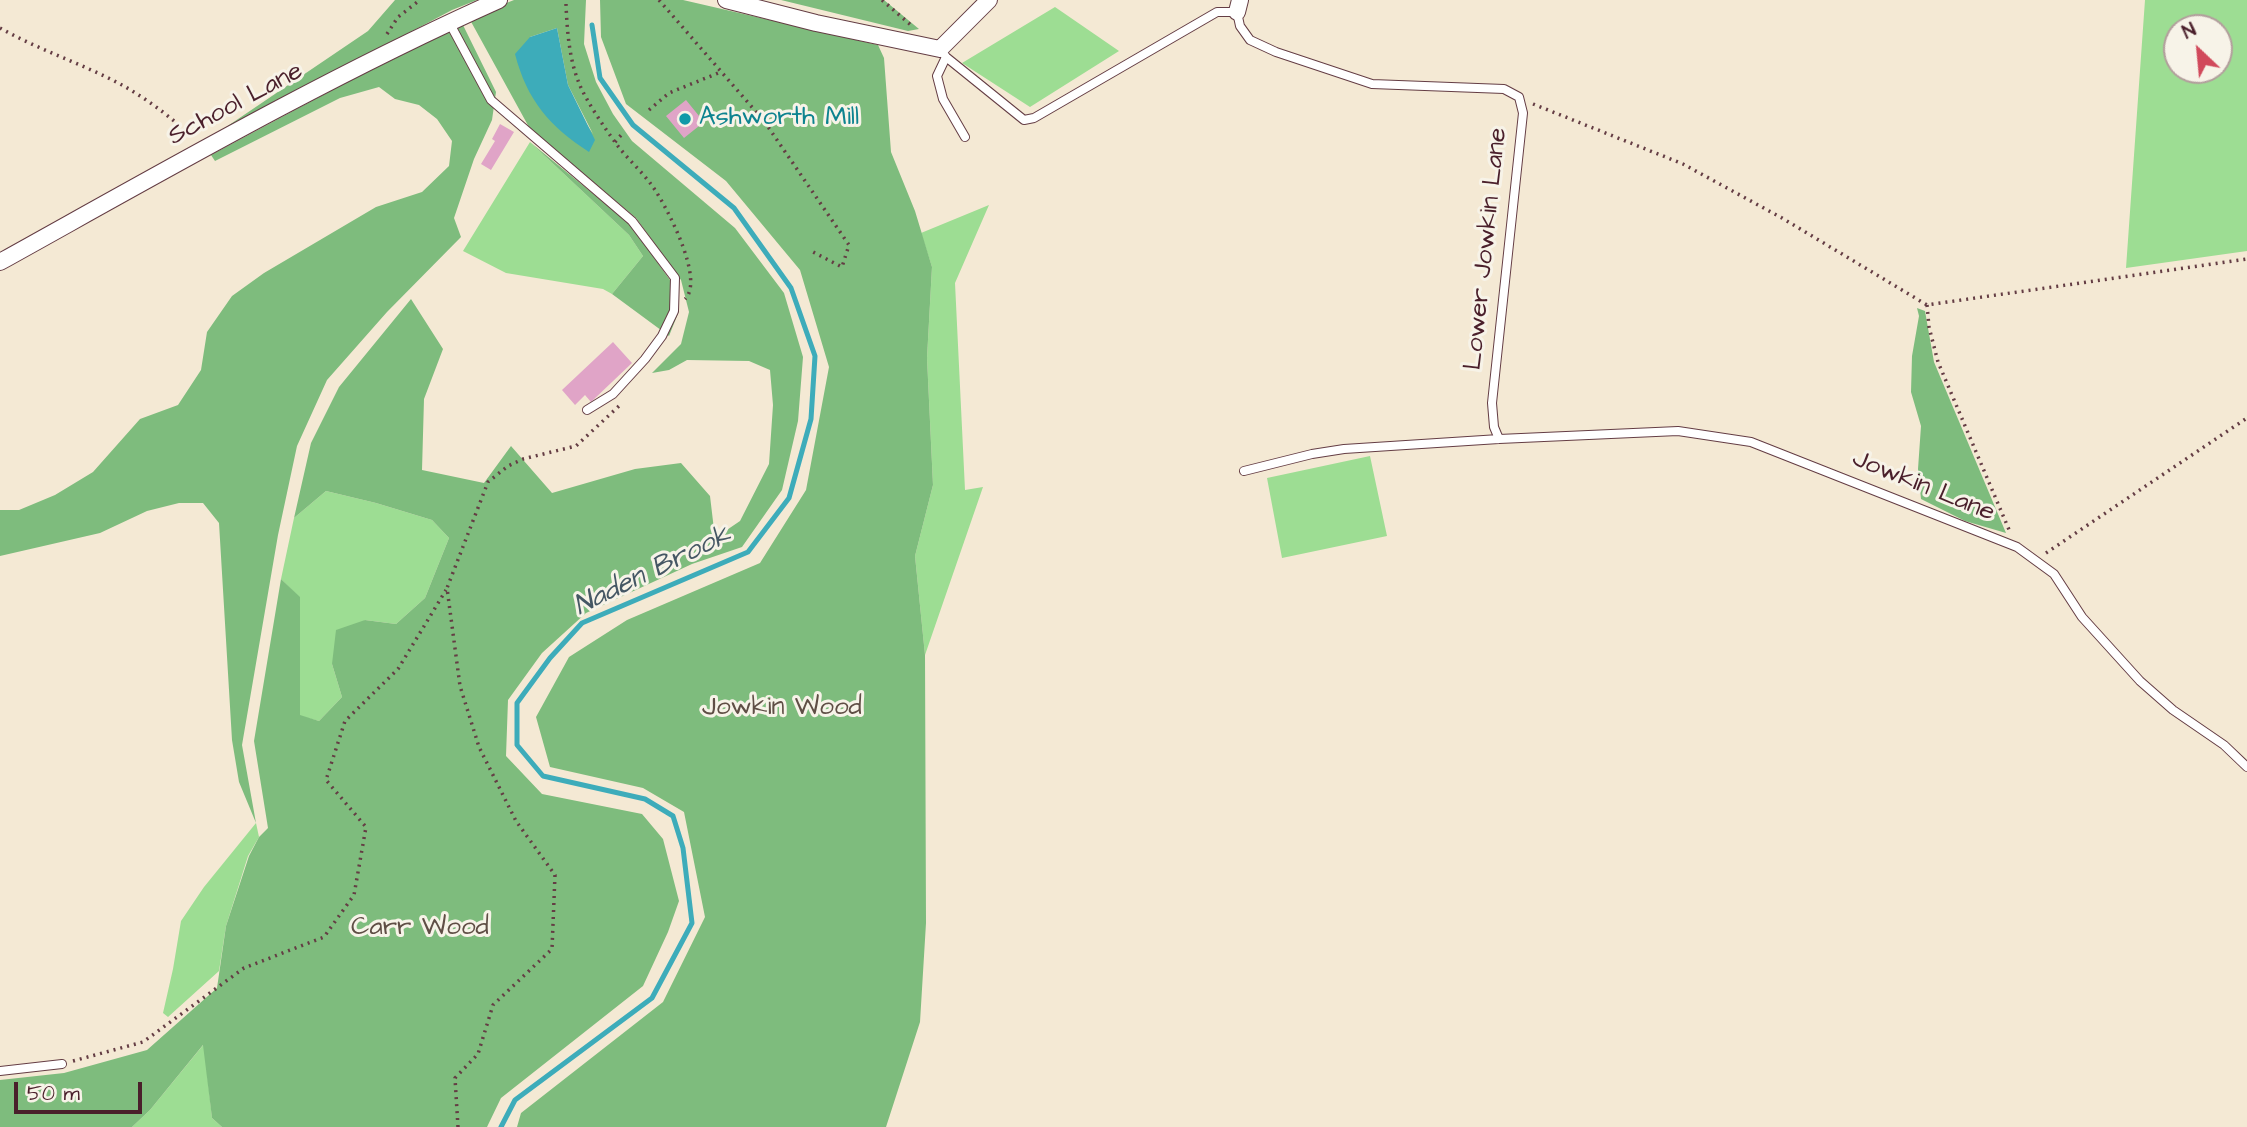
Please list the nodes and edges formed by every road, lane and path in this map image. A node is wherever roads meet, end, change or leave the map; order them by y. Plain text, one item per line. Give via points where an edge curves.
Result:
1 (420, 0) edge
2 (499, 0) edge
3 (659, 0) edge
4 (726, 0) edge
5 (989, 0) edge
6 (566, 4) dead end
7 (1238, 6) edge
8 (449, 22) junction
9 (0, 28) edge
10 (385, 36) dead end
11 (943, 53) junction
12 (722, 72) junction
13 (1519, 97) junction
14 (649, 110) dead end
15 (622, 134) dead end
16 (965, 137) dead end
17 (615, 142) junction
18 (201, 150) junction
19 (813, 252) dead end
20 (2247, 258) edge
21 (0, 262) edge
22 (1927, 305) junction
23 (674, 311) junction
24 (621, 405) dead end
25 (587, 410) dead end
26 (2247, 418) edge
27 (1499, 439) junction
28 (1244, 471) dead end
29 (2017, 547) junction
30 (2036, 560) junction
31 (447, 588) junction
32 (2247, 767) edge
33 (62, 1064) joint
34 (0, 1071) edge
35 (458, 1127) edge

1 - 10 path
2 - 8 street, School Lane
3 - 12 path
4 - 11 street
5 - 11 street
6 - 17 path via 567,32 579,82
7 - 11 lane, Lower Jowkin Lane via 1217,12 1029,120
7 - 13 lane, Lower Jowkin Lane via 1240,26 1250,40 1372,84 1504,89
8 - 18 street, School Lane
8 - 23 lane via 491,100 632,221 675,278
9 - 18 path via 124,86 174,120
11 - 16 lane via 937,76 943,99
12 - 14 path via 669,93
12 - 19 path via 764,121 849,244 842,267
13 - 22 path via 1683,164
13 - 27 lane, Lower Jowkin Lane via 1523,113 1492,403
15 - 17 path
17 - 23 path via 653,187 692,274 690,295
18 - 21 street, School Lane
20 - 22 path
22 - 29 path via 1938,362
23 - 25 lane via 645,359 613,394
24 - 31 path via 576,446 523,459 488,482
26 - 30 path
27 - 28 lane, Jowkin Lane via 1345,449
27 - 29 lane, Jowkin Lane via 1678,431 1751,442
29 - 30 lane, Jowkin Lane
30 - 32 lane, Jowkin Lane via 2054,574 2082,617 2140,681
31 - 33 path via 398,669 345,721 326,780 366,827 354,895 324,937 243,968 143,1042
31 - 35 path via 460,686 479,747 516,821 555,875 552,949 493,1005 478,1054 456,1078
33 - 34 lane

